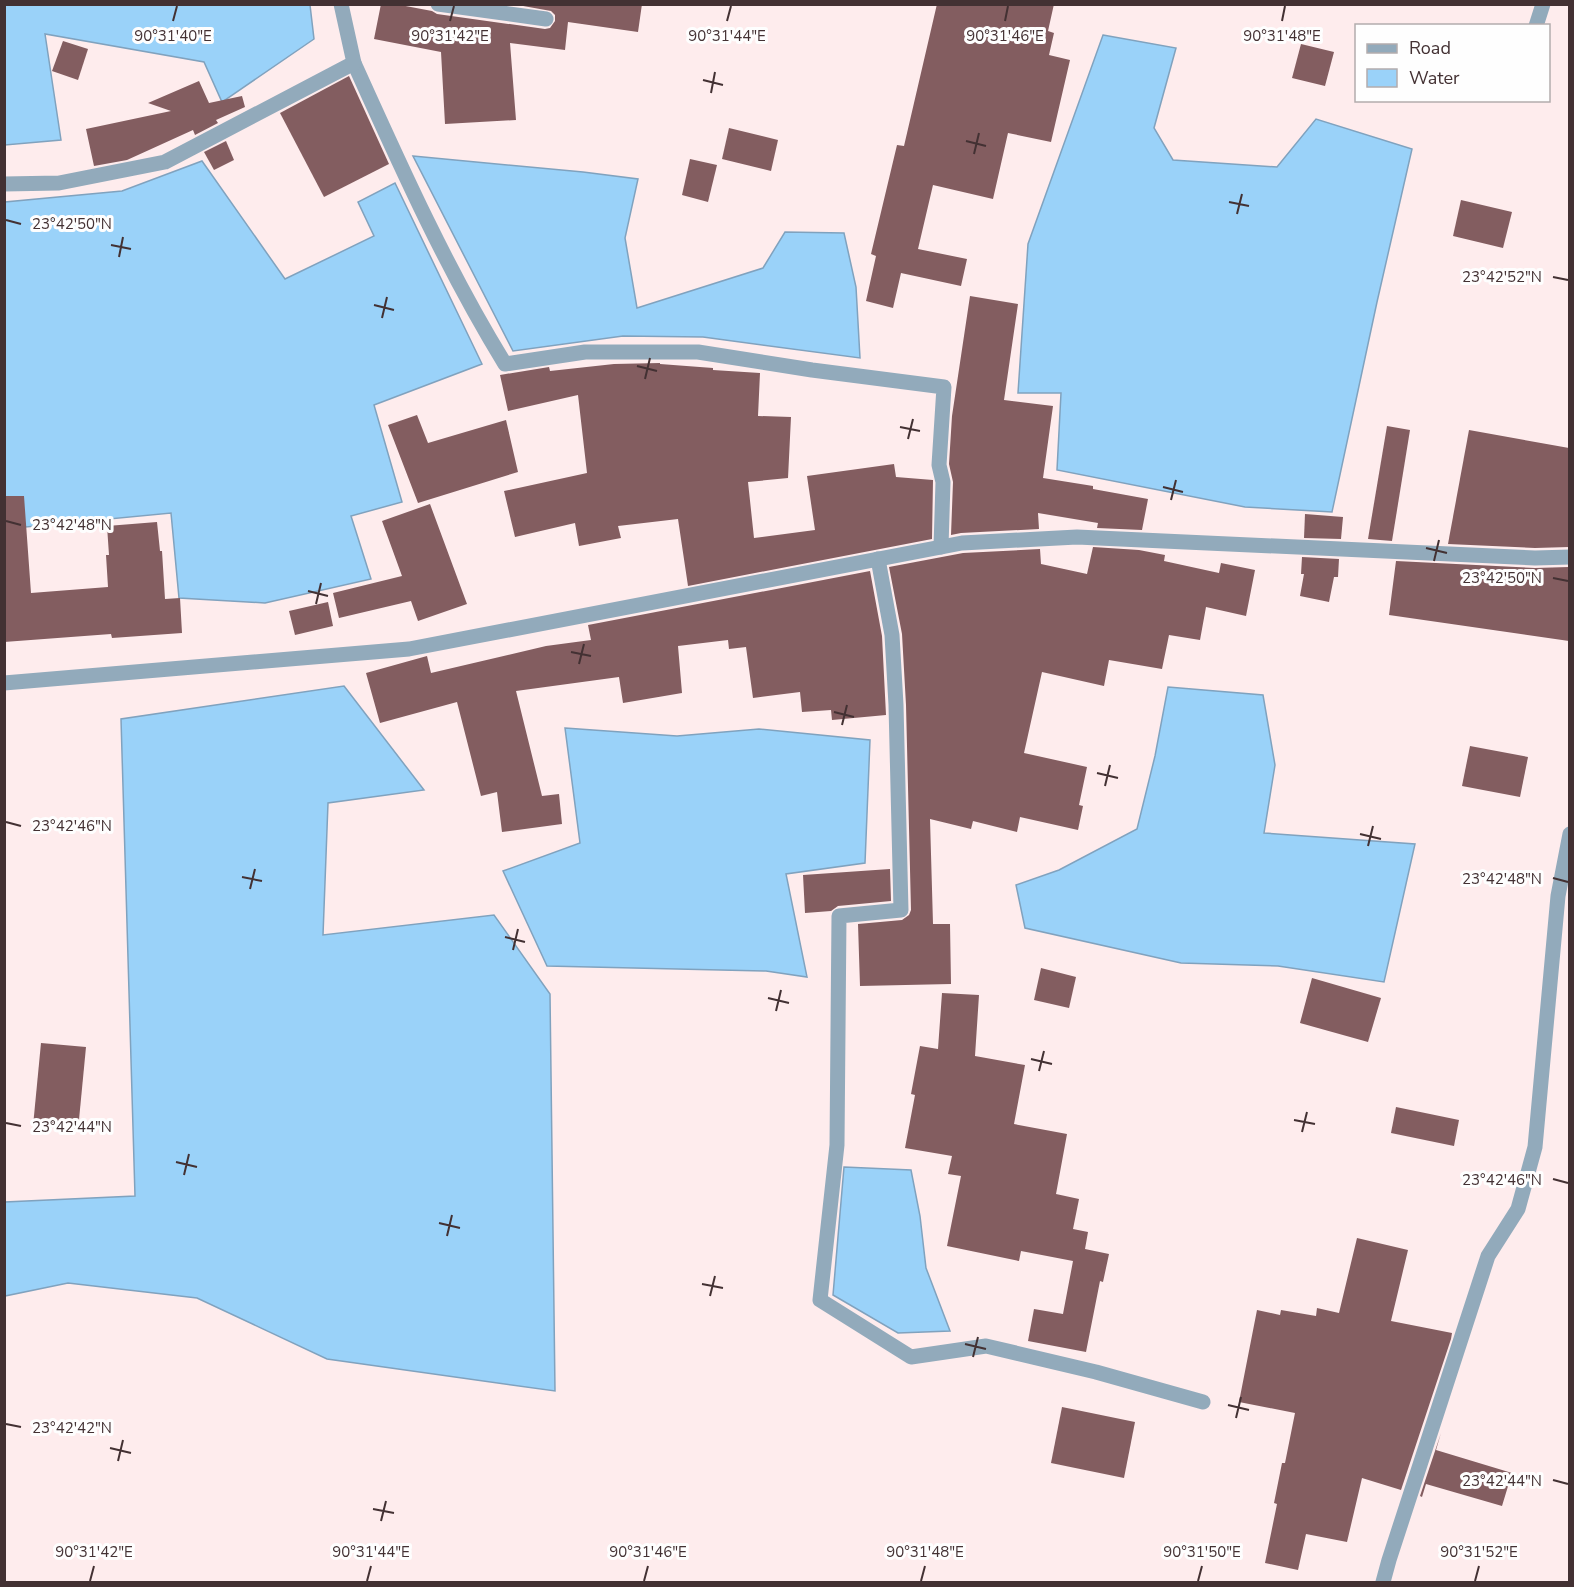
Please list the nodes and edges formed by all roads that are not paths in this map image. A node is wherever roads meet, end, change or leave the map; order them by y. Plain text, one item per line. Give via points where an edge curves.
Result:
1 (341, 4) edge
2 (438, 4) edge
3 (1544, 4) edge
4 (546, 19) dead end
5 (1537, 24) edge
6 (354, 63) junction
7 (4, 184) edge
8 (941, 547) junction
9 (1569, 557) edge
10 (878, 559) junction
11 (4, 683) edge
12 (1569, 834) edge
13 (1203, 1402) dead end
14 (1383, 1582) edge

1 - 6 street
2 - 4 street
3 - 5 street
6 - 7 street via 165,162 59,183
6 - 8 street via 414,196 505,364 585,352 698,352 944,387 939,465 943,482
8 - 9 street via 1077,537
8 - 10 street
10 - 11 street via 409,649
10 - 13 street via 892,635 901,910 839,916 837,1145 820,1300 911,1357 986,1346
12 - 14 street via 1558,896 1535,1147 1518,1209 1488,1256

